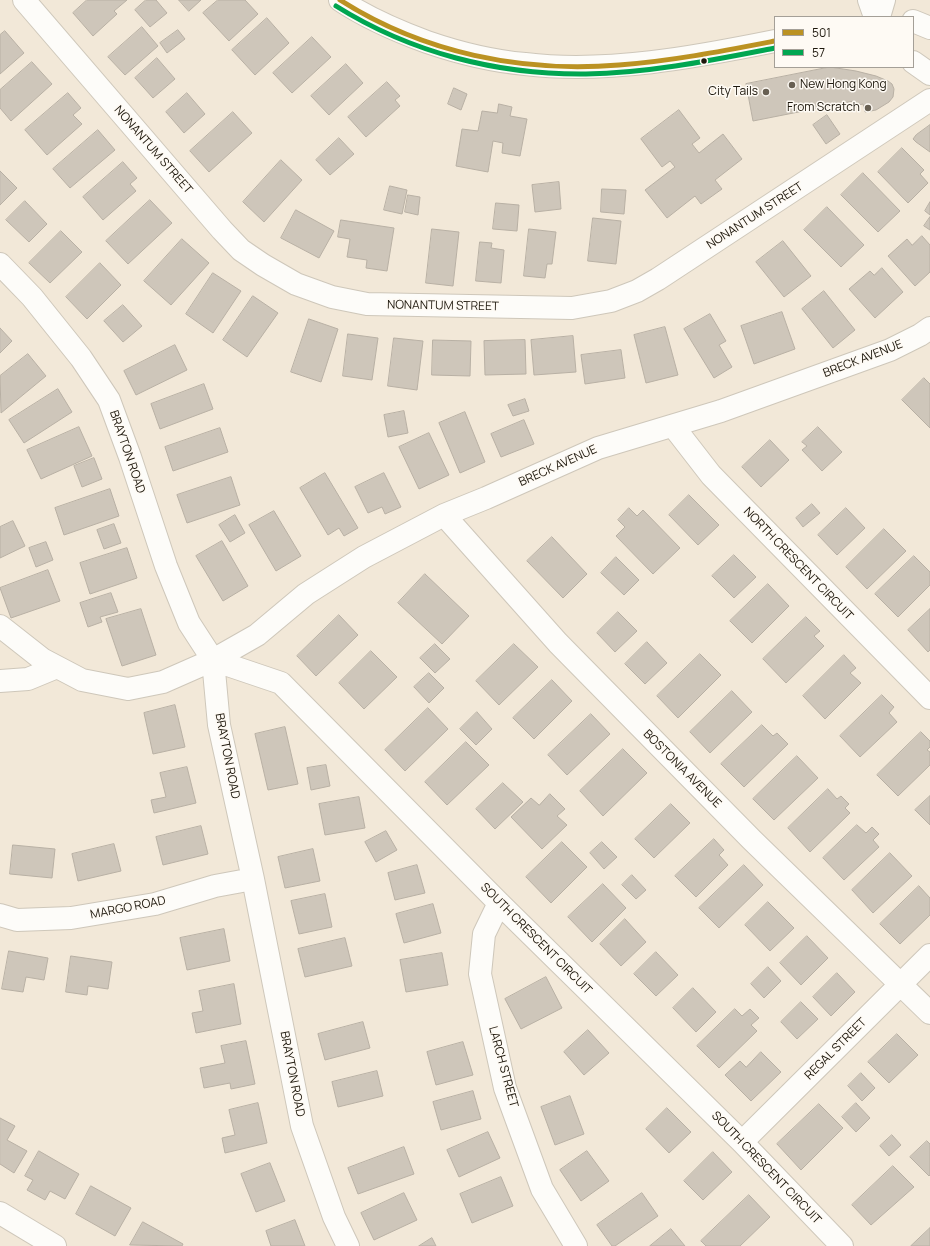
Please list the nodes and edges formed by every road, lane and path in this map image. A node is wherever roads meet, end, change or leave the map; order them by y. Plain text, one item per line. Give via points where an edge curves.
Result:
1 (24, 0) edge
2 (340, 0) edge
3 (869, 0) edge
4 (884, 0) edge
5 (875, 16) edge
6 (879, 16) edge
7 (914, 21) edge
8 (930, 28) edge
9 (774, 42) edge
10 (914, 63) edge
11 (930, 74) edge
12 (930, 100) edge
13 (0, 264) edge
14 (930, 328) edge
15 (673, 426) junction
16 (444, 515) junction
17 (0, 626) edge
18 (213, 660) junction
19 (57, 667) junction
20 (0, 681) edge
21 (930, 698) edge
22 (253, 879) junction
23 (499, 903) junction
24 (0, 916) edge
25 (930, 955) edge
26 (902, 984) junction
27 (930, 1013) edge
28 (742, 1142) junction
29 (0, 1213) edge
30 (44, 1244) edge
31 (348, 1246) edge
32 (576, 1246) edge
33 (842, 1246) edge

1 - 12 street, NONANTUM STREET via 241,250 296,284 332,297 367,304 572,308 611,301 658,279
2 - 9 street via 362,14 410,36 457,51 526,65 638,64
3 - 5 street
4 - 6 street
7 - 8 street
10 - 11 street
13 - 18 street, BRAYTON ROAD via 32,297 81,358 109,400 166,566 186,616
14 - 15 street, BRECK AVENUE via 890,350 721,412
15 - 16 street, BRECK AVENUE via 598,448
15 - 21 street, NORTH CRESCENT CIRCUIT via 711,475
16 - 18 street, BRECK AVENUE via 364,557 306,594 257,635
16 - 26 street, BOSTONIA AVENUE via 558,643 752,840
17 - 19 street, BRECK AVENUE via 42,659
18 - 19 street, BRECK AVENUE via 163,682 128,689 82,680
18 - 22 street, BRAYTON ROAD via 219,724
18 - 23 street, SOUTH CRESCENT CIRCUIT via 281,682
19 - 20 street via 28,679
22 - 24 street, MARGO ROAD via 214,886 155,904 71,918 17,920
22 - 31 street, BRAYTON ROAD via 302,1126 334,1217
23 - 28 street, SOUTH CRESCENT CIRCUIT
23 - 32 street, LARCH STREET via 484,934 480,974 505,1088 542,1189
25 - 26 street, REGAL STREET
26 - 27 street, BOSTONIA AVENUE
26 - 28 street, REGAL STREET
28 - 33 street, SOUTH CRESCENT CIRCUIT
29 - 30 street

